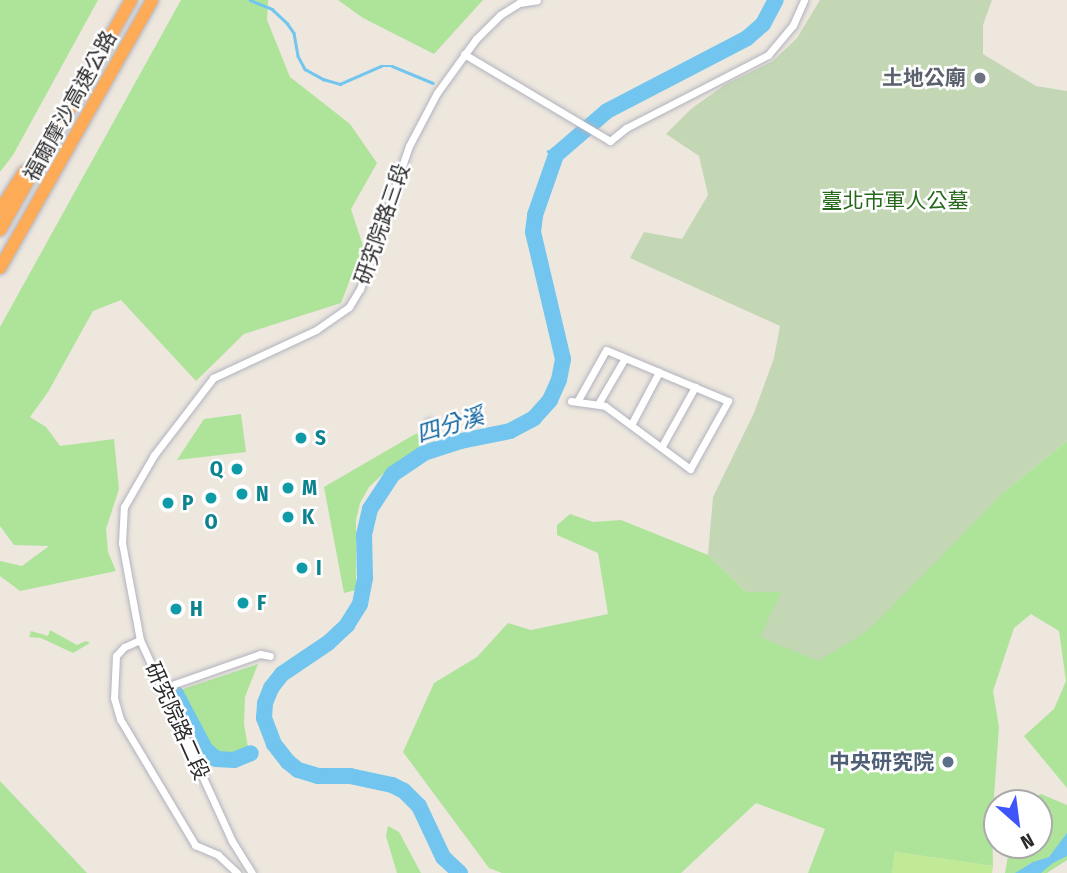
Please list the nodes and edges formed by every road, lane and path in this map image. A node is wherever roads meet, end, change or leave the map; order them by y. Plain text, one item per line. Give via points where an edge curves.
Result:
1 (131, 0) edge
2 (152, 0) edge
3 (537, 0) edge
4 (804, 0) edge
5 (464, 54) junction
6 (75, 96) junction
7 (0, 210) edge
8 (0, 230) edge
9 (0, 268) edge
10 (625, 358) junction
11 (659, 372) junction
12 (695, 387) junction
13 (598, 404) junction
14 (632, 423) junction
15 (662, 446) junction
16 (140, 640) junction
17 (270, 656) dead end
18 (163, 688) junction
19 (237, 873) edge
20 (252, 873) edge

1 - 6 highway, 福爾摩沙高速公路
2 - 9 highway, 福爾摩沙高速公路
3 - 5 street, 研究院路三段 via 519,3 500,15
4 - 5 street via 793,25 768,55 626,128 610,141
5 - 16 street, 研究院路三段 via 409,146 360,289 349,307 316,330 213,378 133,489 121,520
6 - 7 highway
6 - 8 highway, 福爾摩沙高速公路
10 - 11 street
10 - 13 street
10 - 13 street via 606,350 575,401
11 - 12 street
11 - 14 street
12 - 15 street
12 - 15 street via 728,401 690,469
13 - 14 street
14 - 15 street
16 - 18 street, 研究院路二段
16 - 19 street, 研究院路二段 via 116,656 114,698 120,719 195,845 218,855
17 - 18 street via 260,654
18 - 20 street, 研究院路二段 via 228,833

